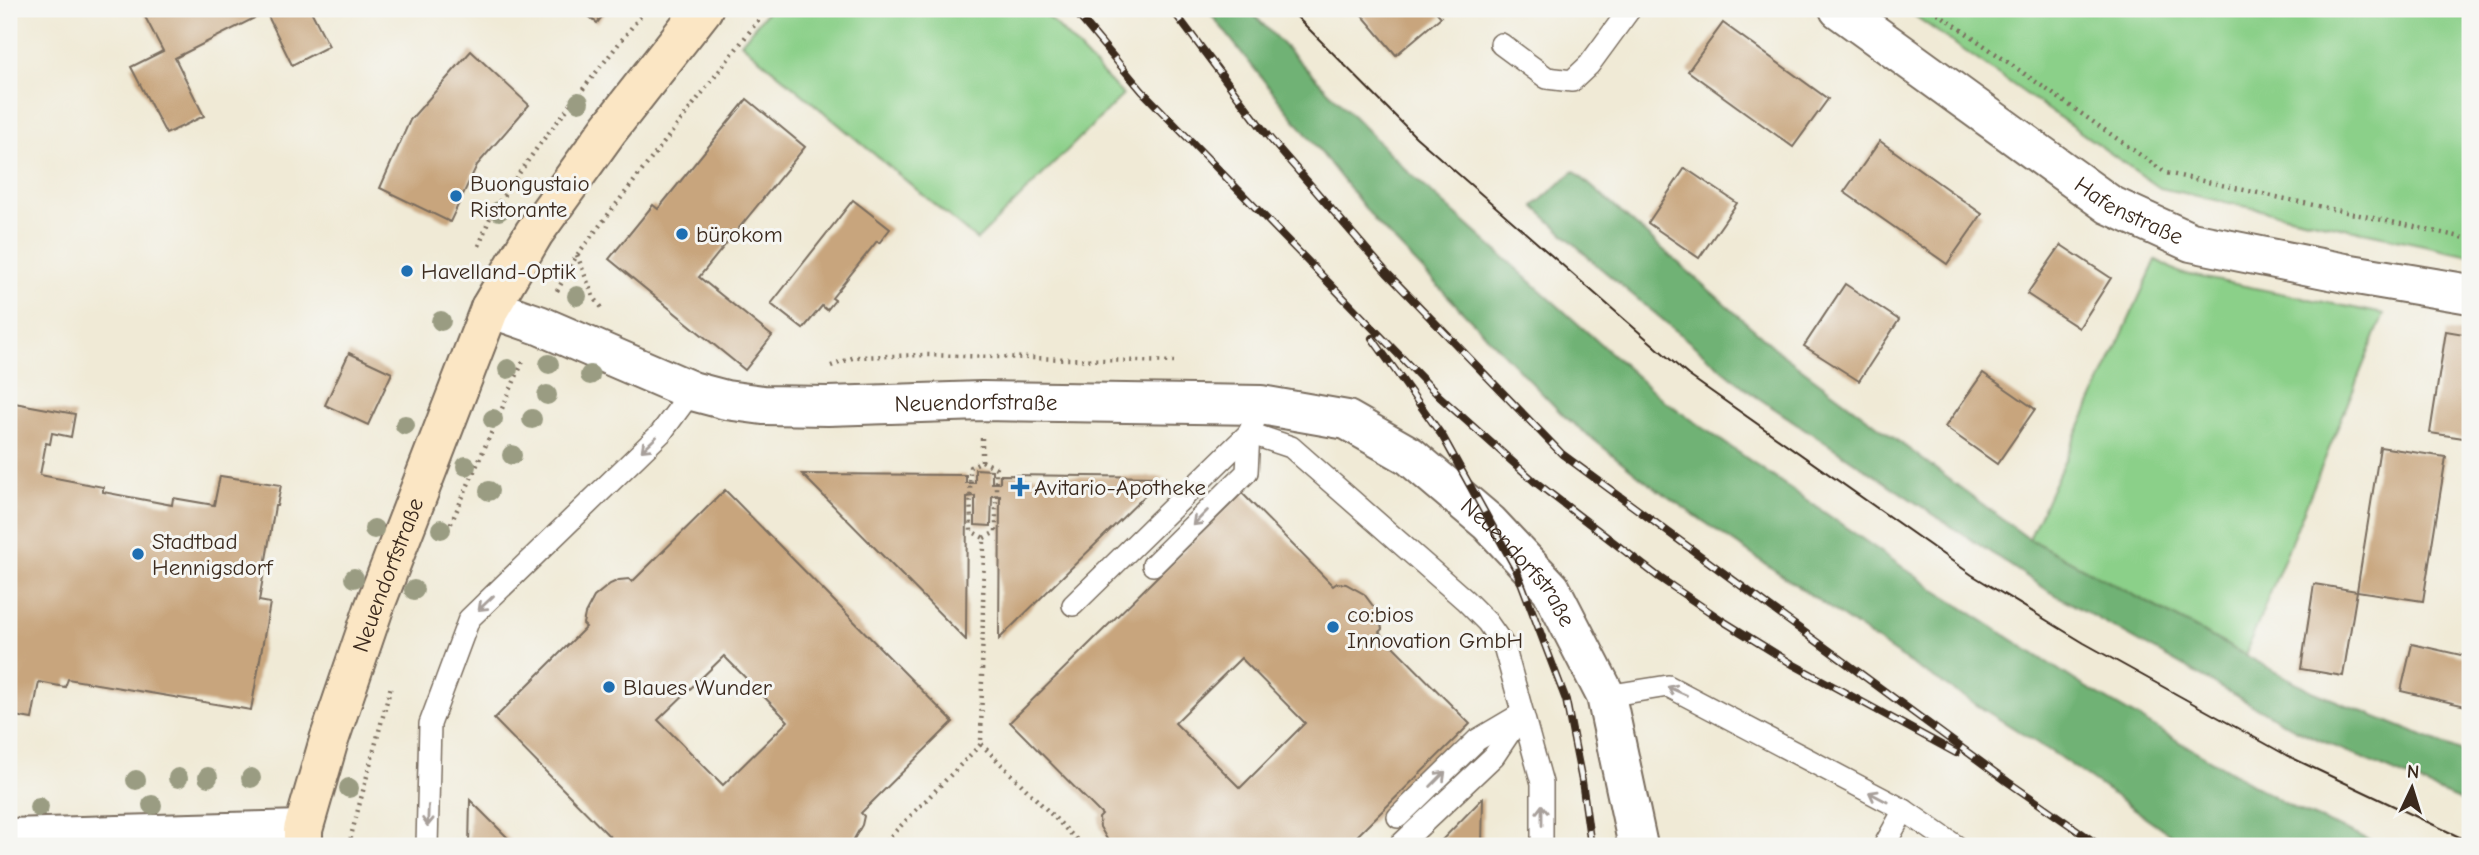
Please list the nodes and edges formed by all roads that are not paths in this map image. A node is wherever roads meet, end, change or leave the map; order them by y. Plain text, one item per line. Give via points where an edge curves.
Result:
1 (703, 9) edge
2 (1630, 9) edge
3 (1839, 9) edge
4 (1501, 44) dead end
5 (2470, 294) edge
6 (490, 308) junction
7 (692, 391) junction
8 (1255, 419) junction
9 (1153, 565) dead end
10 (1073, 605) dead end
11 (1606, 696) junction
12 (1522, 714) junction
13 (1903, 810) junction
14 (1398, 817) dead end
15 (9, 838) edge
16 (303, 838) edge
17 (427, 846) edge
18 (1399, 846) edge
19 (1542, 846) edge
20 (1638, 846) edge
21 (1884, 846) edge
22 (1956, 846) edge

1 - 6 main road, Neuendorfstraße via 534,233
2 - 4 lane via 1590,65 1572,81 1547,78
3 - 5 street, Hafenstraße via 2110,205 2191,242
6 - 7 street, Neuendorfstraße
6 - 16 main road, Neuendorfstraße via 328,740
7 - 8 street, Neuendorfstraße via 763,405 982,401
7 -> 17 lane via 661,433 469,619 430,724
8 -> 9 lane via 1247,472
8 - 10 lane
8 - 11 street, Neuendorfstraße via 1347,420 1410,456 1489,523 1550,589
8 - 12 lane, Neuendorfstraße via 1487,622 1504,646
13 -> 11 lane via 1668,686
11 - 20 street, Neuendorfstraße
14 -> 12 lane via 1477,740
12 - 18 lane via 1494,756
19 -> 12 lane, Neuendorfstraße via 1542,783
13 - 21 lane
13 - 22 lane
15 - 16 street

